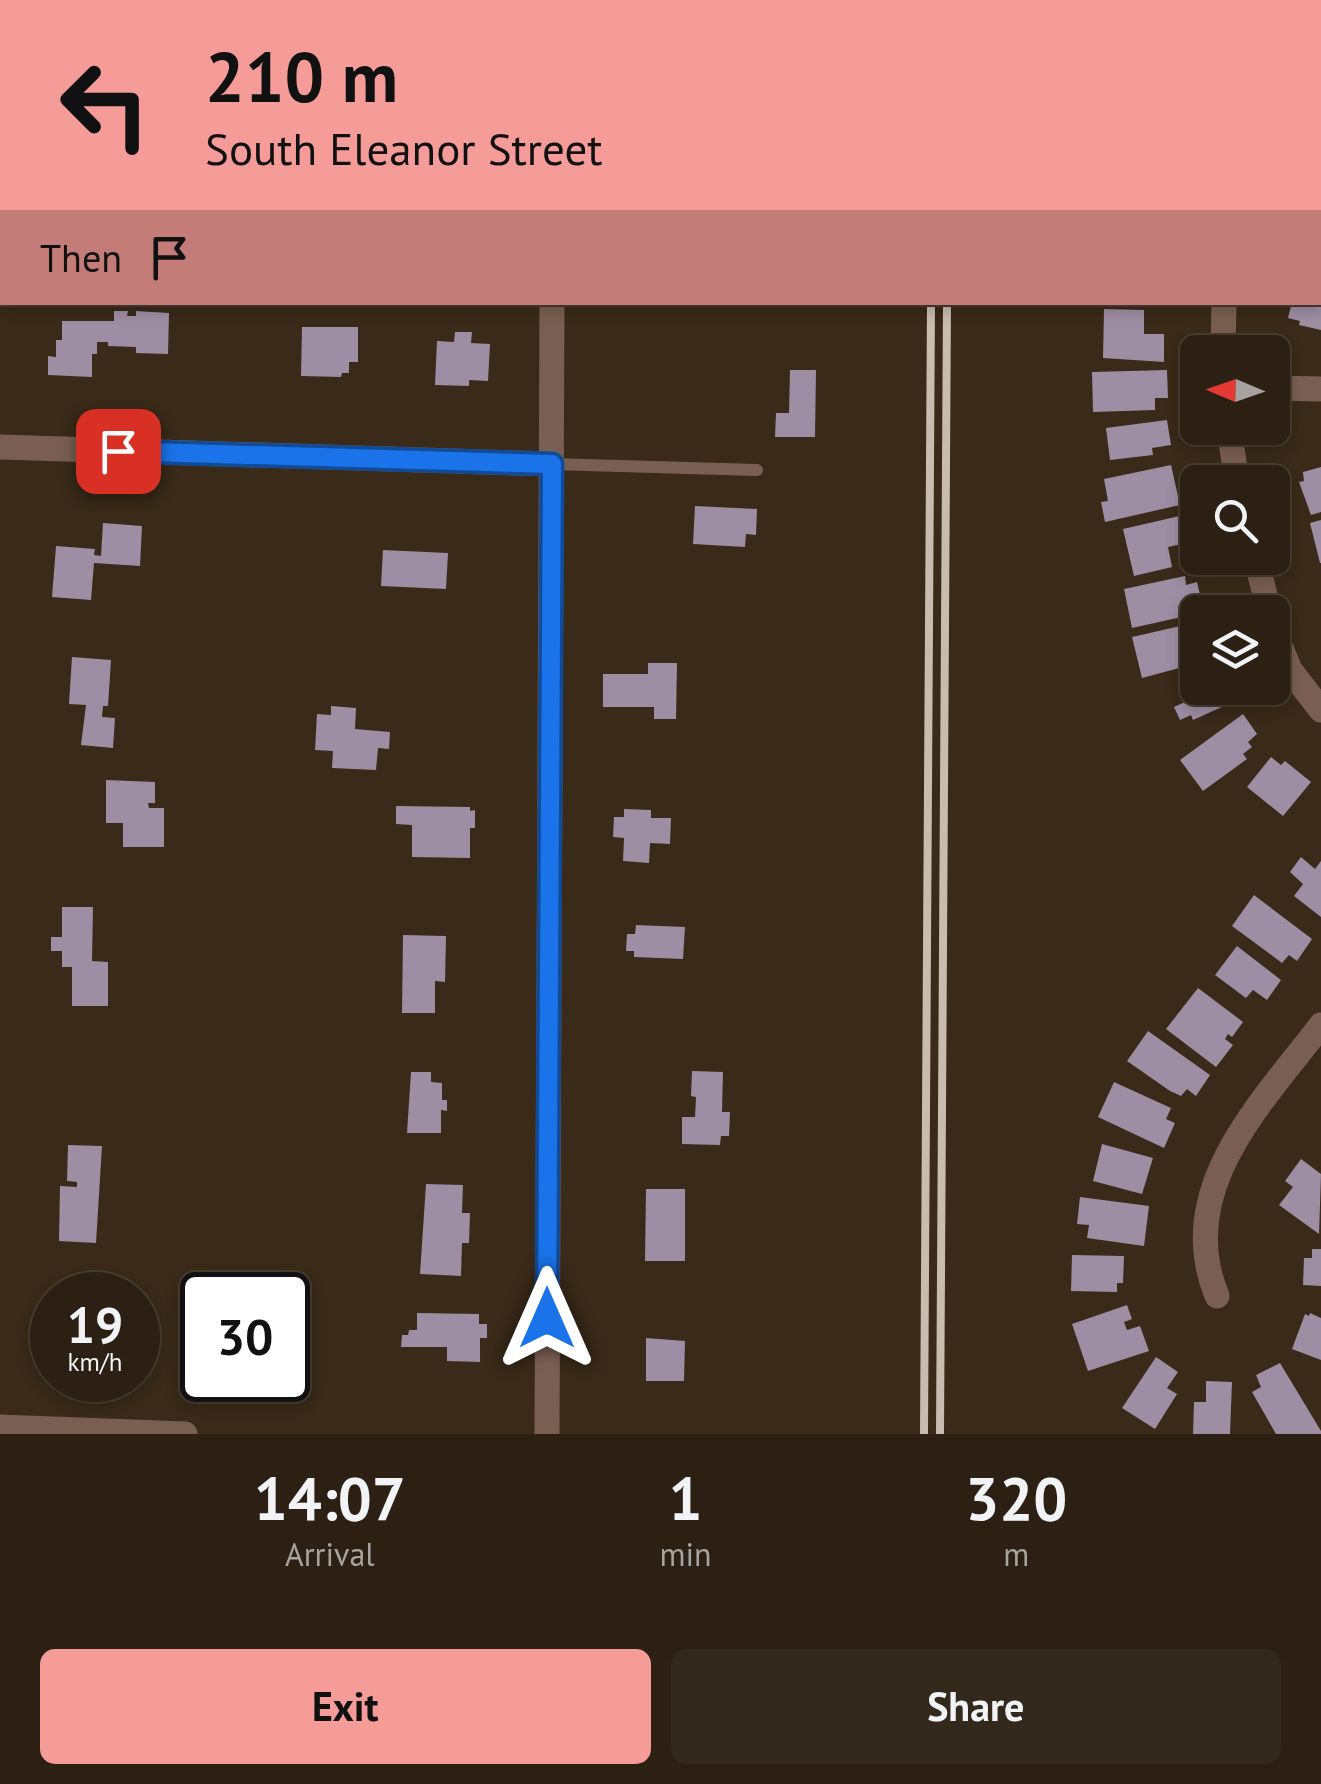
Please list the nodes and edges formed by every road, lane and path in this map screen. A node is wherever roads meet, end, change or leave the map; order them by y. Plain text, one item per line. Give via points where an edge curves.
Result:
1 (552, 305) edge
2 (1224, 305) edge
3 (1223, 335) edge
4 (1290, 388) edge
5 (1321, 389) edge
6 (0, 447) edge
7 (552, 464) junction
8 (757, 470) dead end
9 (1290, 670) edge
10 (1321, 710) edge
11 (1321, 1025) edge
12 (1217, 1296) dead end
13 (0, 1427) edge
14 (185, 1434) edge
15 (547, 1434) edge

1 - 7 street
2 - 3 street
4 - 5 street
6 - 7 street
7 - 8 lane
7 - 15 street
9 - 10 street
11 - 12 street via 1236,1137 1216,1176 1207,1248
13 - 14 street

